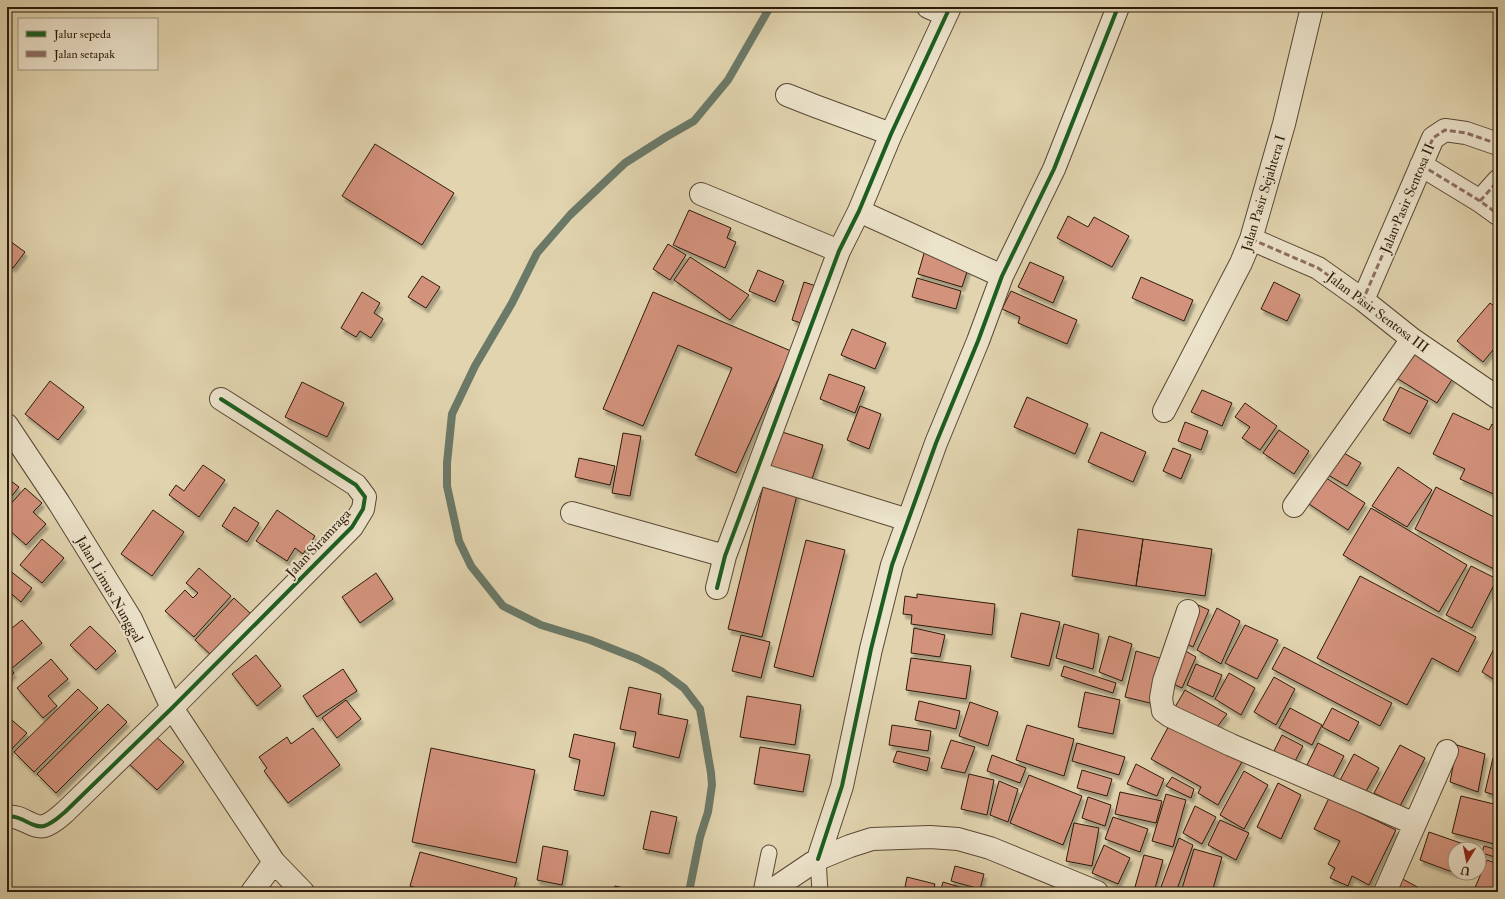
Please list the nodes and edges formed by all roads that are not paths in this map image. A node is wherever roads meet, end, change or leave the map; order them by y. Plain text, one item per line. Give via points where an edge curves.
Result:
1 (1118, 7) edge
2 (1312, 7) edge
3 (941, 10) edge
4 (787, 95) dead end
5 (891, 134) junction
6 (1498, 144) edge
7 (1421, 165) junction
8 (1498, 181) edge
9 (701, 194) dead end
10 (1480, 201) junction
11 (859, 211) junction
12 (1498, 214) edge
13 (1251, 239) junction
14 (840, 252) junction
15 (1002, 276) junction
16 (1364, 300) junction
17 (1412, 339) junction
18 (1498, 398) edge
19 (221, 399) dead end
20 (1164, 411) dead end
21 (7, 425) edge
22 (756, 474) junction
23 (1294, 506) dead end
24 (572, 513) dead end
25 (908, 520) junction
26 (725, 556) junction
27 (717, 588) dead end
28 (1188, 610) dead end
29 (172, 708) junction
30 (1447, 751) dead end
31 (7, 817) edge
32 (1415, 824) junction
33 (768, 853) dead end
34 (818, 859) junction
35 (274, 862) junction
36 (252, 892) edge
37 (303, 892) edge
38 (760, 892) edge
39 (768, 892) edge
40 (820, 892) edge
41 (1097, 892) edge
42 (1385, 892) edge

1 - 15 street via 1054,169
2 - 13 street, Jalan Pasir Sejahtera I via 1284,124
3 - 5 street
4 - 5 street
5 - 11 street
6 - 7 street, Jalan Pasir Sentosa II via 1466,133 1445,130 1433,138
7 - 10 street
7 - 16 street, Jalan Pasir Sentosa II
8 - 10 street
9 - 14 street
10 - 12 street
11 - 14 street
11 - 15 street
13 - 16 street, Jalan Pasir Sentosa III via 1318,268
13 - 20 street, Jalan Pasir Sejahtera I
14 - 22 street
15 - 25 street
16 - 17 street, Jalan Pasir Sentosa III
17 - 18 street, Jalan Pasir Sentosa III
17 - 23 street
19 - 29 street, Jalan Siramraga via 356,485 365,496 365,503 352,527
21 - 29 street, Jalan Limus Nunggal via 131,619
22 - 25 street
22 - 26 street
24 - 26 street
25 - 34 street via 892,565 871,649 842,786
26 - 27 street
28 - 32 street via 1164,681 1161,698 1163,711 1231,745
29 - 31 street, Jalan Siramraga via 57,819 42,827 19,817
29 - 35 street, Jalan Limus Nunggal
30 - 32 street
32 - 42 street
33 - 38 lane
34 - 39 street
34 - 40 lane
34 - 41 street via 872,839 958,839 990,848
35 - 36 street
35 - 37 street, Jalan Limus Nunggal

